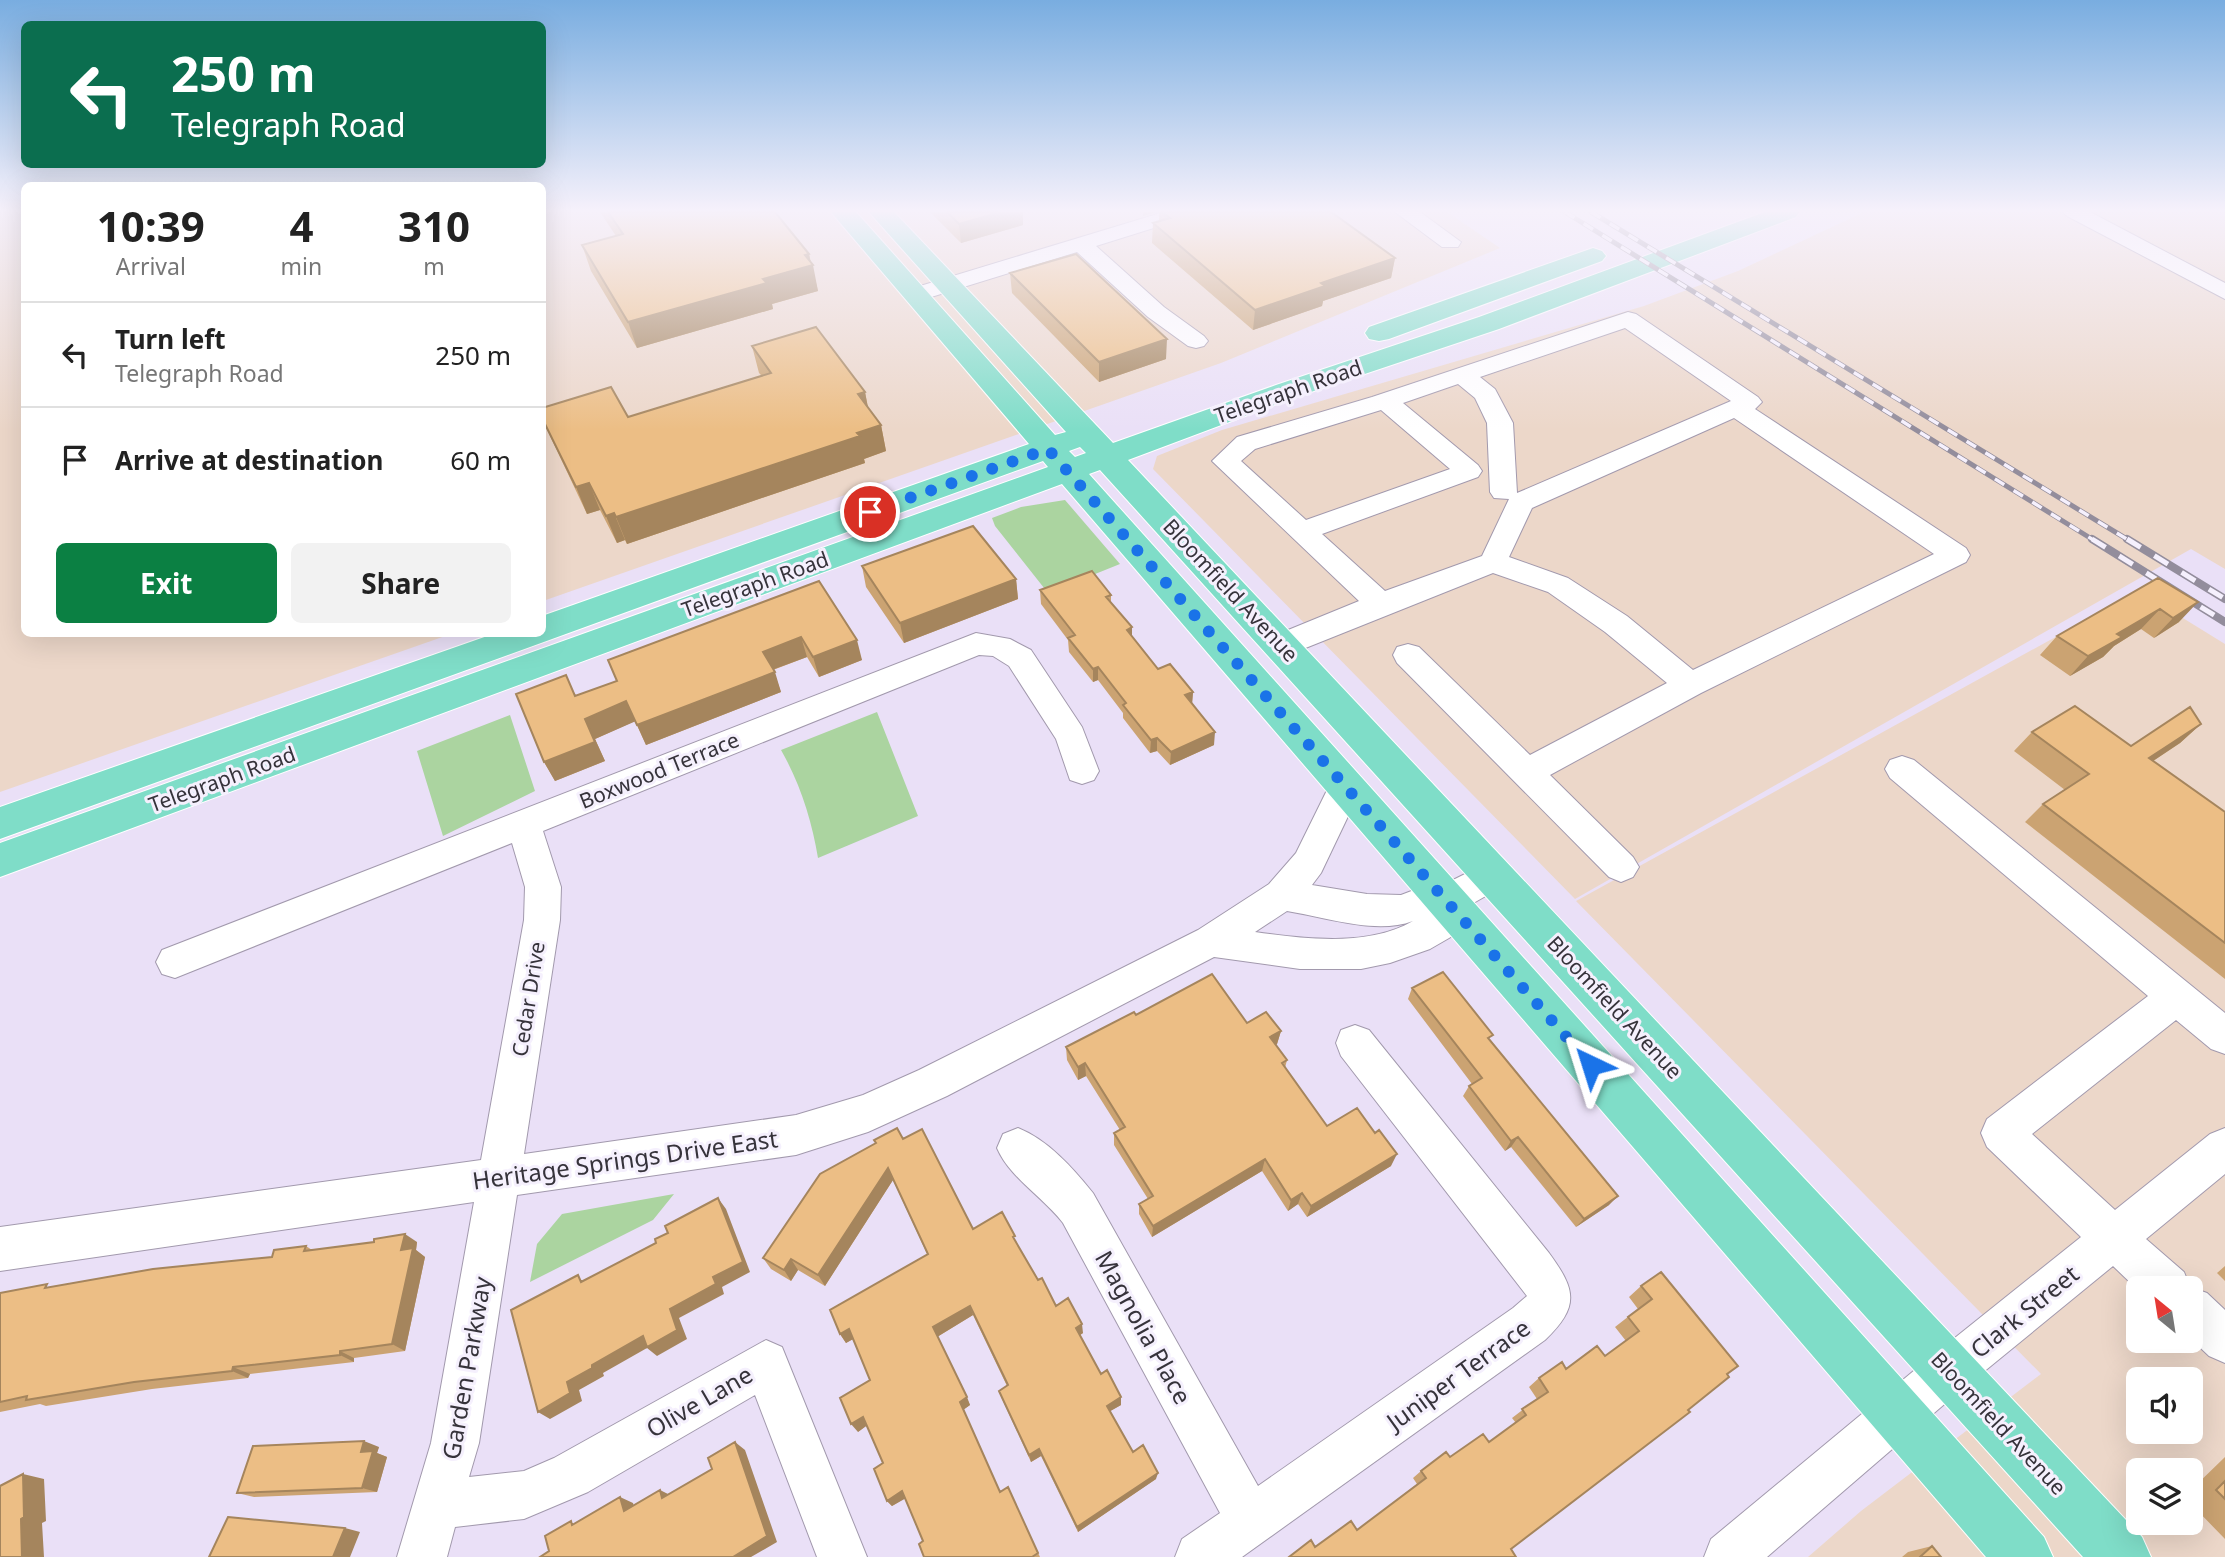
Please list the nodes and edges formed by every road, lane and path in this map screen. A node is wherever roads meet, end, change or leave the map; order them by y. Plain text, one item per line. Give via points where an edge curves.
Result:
1 (950, 284) edge
2 (906, 285) edge
3 (948, 285) edge
4 (1126, 285) edge
5 (1520, 285) edge
6 (1592, 285) edge
7 (915, 295) junction
8 (1196, 341) dead end
9 (1462, 375) junction
10 (1387, 401) junction
11 (1737, 408) junction
12 (1098, 445) junction
13 (1058, 459) junction
14 (1469, 471) junction
15 (1512, 497) junction
16 (1302, 531) junction
17 (1493, 562) junction
18 (1381, 604) junction
19 (546, 628) edge
20 (521, 637) edge
21 (1282, 645) junction
22 (1408, 655) dead end
23 (1690, 685) junction
24 (1902, 769) dead end
25 (1082, 771) dead end
26 (1526, 772) junction
27 (1345, 787) junction
28 (0, 823) edge
29 (524, 825) junction
30 (0, 860) edge
31 (1621, 867) dead end
32 (1493, 875) junction
33 (1282, 895) junction
34 (1446, 901) junction
35 (1211, 941) junction
36 (176, 962) dead end
37 (2176, 997) junction
38 (2225, 1036) edge
39 (1355, 1044) dead end
40 (1018, 1148) dead end
41 (2225, 1148) edge
42 (500, 1176) junction
43 (2114, 1238) junction
44 (0, 1249) edge
45 (2155, 1276) edge
46 (2203, 1320) edge
47 (2225, 1340) edge
48 (1951, 1371) junction
49 (1899, 1416) junction
50 (437, 1505) junction
51 (1251, 1521) junction
52 (422, 1557) edge
53 (842, 1557) edge
54 (1200, 1557) edge
55 (1729, 1557) edge
56 (2024, 1557) edge
57 (2122, 1557) edge

1 - 12 main road, Bloomfield Avenue
2 - 7 main road, Bloomfield Avenue
3 - 7 street
4 - 8 street
5 - 12 main road, Telegraph Road
6 - 12 main road, Telegraph Road via 1286,391
7 - 13 main road, Bloomfield Avenue
9 - 10 street
9 - 11 street via 1628,319 1749,402
9 - 15 street via 1486,394 1500,423
10 - 14 street
10 - 16 street via 1246,443 1225,461
11 - 15 street
11 - 23 street via 1956,555
12 - 13 main road, Telegraph Road
12 - 21 main road, Bloomfield Avenue
13 - 19 main road, Telegraph Road
13 - 27 main road, Bloomfield Avenue
13 - 30 main road, Telegraph Road
14 - 15 street
14 - 16 street
15 - 17 street
16 - 18 street
17 - 18 street
17 - 23 street via 1558,585 1616,624
18 - 21 street
20 - 28 main road, Telegraph Road
21 - 32 main road, Bloomfield Avenue
22 - 26 street
23 - 26 street
24 - 37 street
25 - 29 street, Boxwood Terrace via 1072,736 1020,658 1012,650 976,644
26 - 31 street
27 - 33 street, Heritage Springs Drive East via 1309,863
27 - 34 main road, Bloomfield Avenue
29 - 36 street, Boxwood Terrace
29 - 42 street, Cedar Drive via 543,887 542,919
32 - 34 street
32 - 48 main road, Bloomfield Avenue
33 - 34 street via 1367,909 1402,910 1422,902
33 - 35 street, Heritage Springs Drive East
34 - 35 street via 1443,923 1390,947 1306,954
34 - 49 main road, Bloomfield Avenue
35 - 42 street, Heritage Springs Drive East via 868,1113 796,1135
37 - 38 street
37 - 43 street via 2001,1133
39 - 51 street, Juniper Terrace via 1534,1268 1550,1298 1543,1313 1529,1324
40 - 51 street, Magnolia Place via 1078,1208
41 - 43 street, Clark Street
42 - 44 street, Heritage Springs Drive East
42 - 50 street, Garden Parkway via 455,1443
43 - 45 street
43 - 48 street, Clark Street
46 - 47 street
48 - 49 street, Clark Street
48 - 57 main road, Bloomfield Avenue
49 - 55 street, Clark Street
49 - 56 main road, Bloomfield Avenue
50 - 52 street, Garden Parkway
50 - 53 street, Olive Lane via 524,1495 571,1475 766,1363
51 - 54 street, Juniper Terrace

